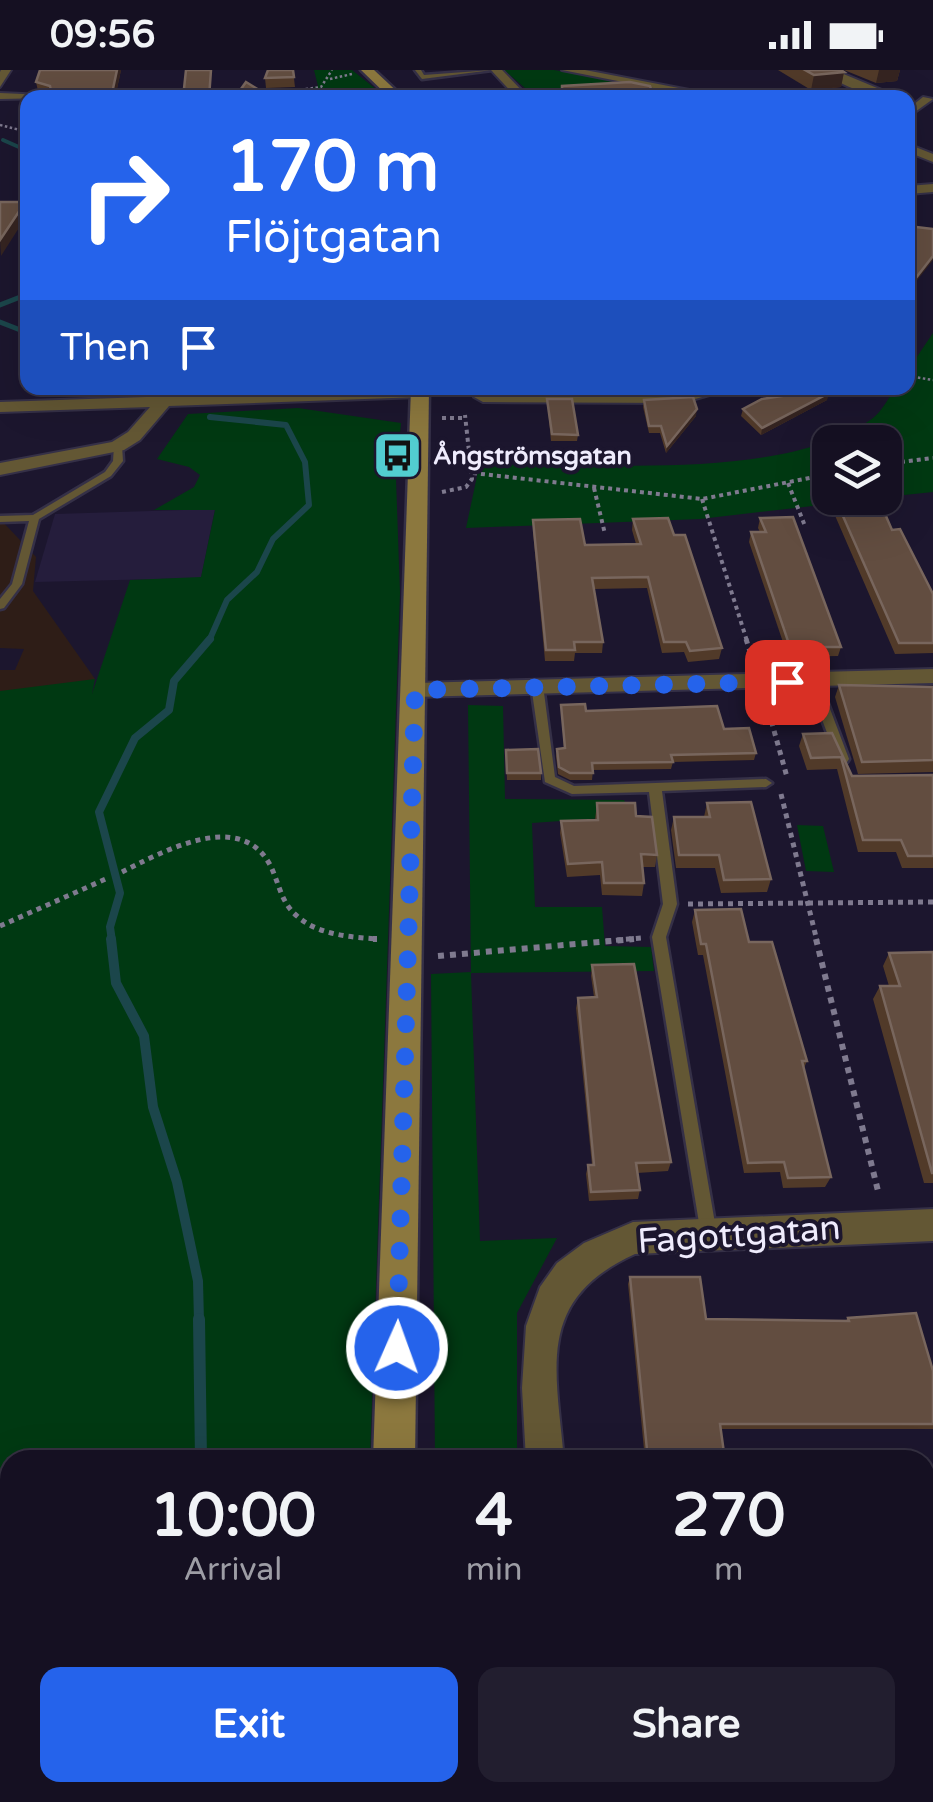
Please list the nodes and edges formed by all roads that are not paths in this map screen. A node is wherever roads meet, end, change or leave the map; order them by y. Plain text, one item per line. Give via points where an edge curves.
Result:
1 (6, 70) edge
2 (367, 70) edge
3 (418, 70) edge
4 (492, 70) edge
5 (567, 70) edge
6 (826, 70) edge
7 (467, 72) edge
8 (0, 84) edge
9 (863, 88) junction
10 (390, 90) edge
11 (515, 90) edge
12 (681, 90) edge
13 (856, 90) edge
14 (870, 90) edge
15 (235, 395) edge
16 (420, 395) edge
17 (525, 395) edge
18 (634, 395) edge
19 (694, 395) edge
20 (483, 397) dead end
21 (162, 402) junction
22 (0, 406) edge
23 (118, 446) junction
24 (0, 469) edge
25 (35, 518) junction
26 (0, 519) edge
27 (0, 606) edge
28 (933, 676) edge
29 (813, 680) junction
30 (538, 685) junction
31 (415, 690) junction
32 (766, 782) road end
33 (852, 782) edge
34 (655, 788) junction
35 (933, 1225) edge
36 (709, 1234) junction
37 (394, 1450) edge
38 (544, 1450) edge

1 - 8 street
2 - 10 main road
3 - 7 lane via 422,77
4 - 7 lane
4 - 11 street
5 - 12 street
6 - 9 street
9 - 13 lane
9 - 14 street
15 - 21 street
16 - 31 main road
17 - 20 street
18 - 19 street
21 - 22 street
21 - 23 street
23 - 24 street
23 - 25 lane via 118,461 108,474
25 - 26 lane
25 - 27 lane via 17,584
28 - 29 street
29 - 30 street
29 - 33 lane
30 - 31 street
30 - 34 lane via 549,780 572,790
31 - 37 main road
32 - 34 lane
34 - 36 lane via 670,904 659,936
35 - 36 street, Fagottgatan
36 - 38 street, Fagottgatan via 633,1238 593,1252 562,1278 538,1340

